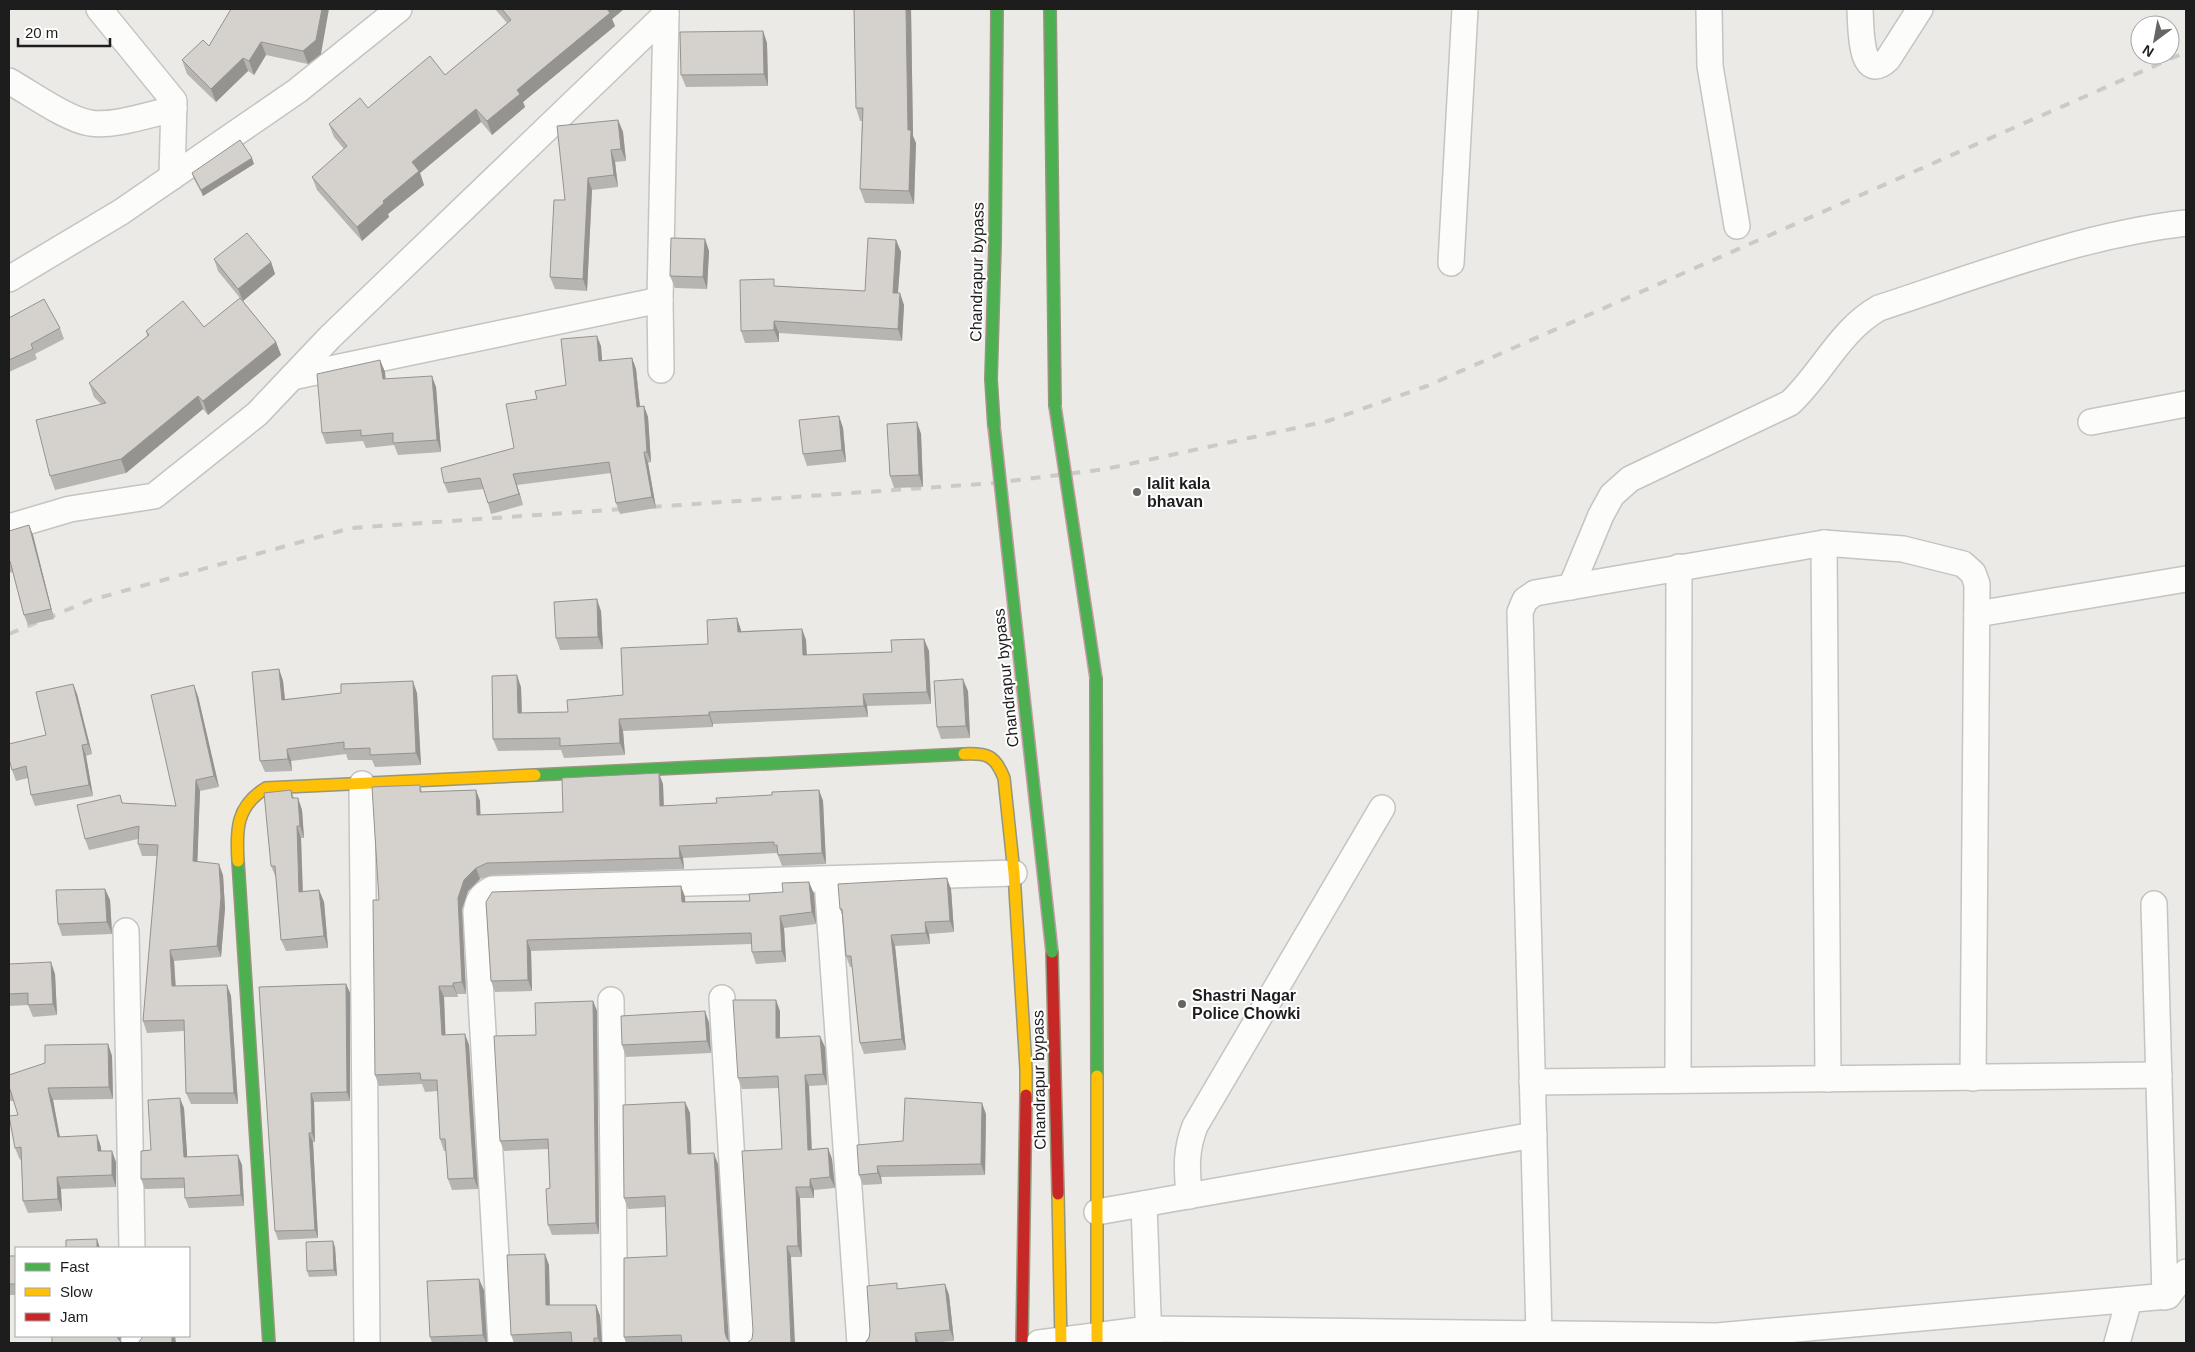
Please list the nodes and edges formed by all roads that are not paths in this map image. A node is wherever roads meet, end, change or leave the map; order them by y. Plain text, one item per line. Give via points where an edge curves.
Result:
1 (100, 9) edge
2 (399, 9) edge
3 (997, 9) edge
4 (1050, 9) edge
5 (1465, 9) edge
6 (1709, 9) edge
7 (1860, 9) edge
8 (1920, 9) edge
9 (666, 11) edge
10 (9, 81) edge
11 (174, 109) junction
12 (172, 177) junction
13 (2186, 223) edge
14 (1737, 226) dead end
15 (1451, 263) dead end
16 (9, 279) edge
17 (660, 300) junction
18 (661, 370) dead end
19 (292, 377) junction
20 (2186, 404) edge
21 (2091, 422) dead end
22 (9, 527) edge
23 (1824, 543) junction
24 (1679, 567) junction
25 (2186, 579) edge
26 (1571, 587) junction
27 (1977, 614) junction
28 (362, 784) junction
29 (1382, 808) dead end
30 (1014, 874) junction
31 (826, 880) junction
32 (2154, 904) dead end
33 (126, 931) dead end
34 (722, 998) dead end
35 (611, 1000) dead end
36 (2159, 1076) junction
37 (1973, 1078) junction
38 (1828, 1079) junction
39 (1678, 1080) junction
40 (1532, 1082) junction
41 (1534, 1135) junction
42 (1189, 1196) junction
43 (1144, 1204) junction
44 (1097, 1212) junction
45 (132, 1247) edge
46 (2186, 1272) edge
47 (2165, 1297) junction
48 (2129, 1300) junction
49 (1539, 1334) junction
50 (1149, 1336) edge
51 (1608, 1339) edge
52 (1097, 1340) edge
53 (1053, 1342) edge
54 (268, 1343) edge
55 (367, 1343) edge
56 (501, 1343) edge
57 (615, 1343) edge
58 (743, 1343) edge
59 (860, 1343) edge
60 (1022, 1343) edge
61 (2117, 1343) edge

1 - 11 street via 174,101
2 - 12 street via 297,91
3 - 53 main road, Chandrapur bypass, bridge via 991,379 1052,952
4 - 44 main road, bridge via 1055,406 1096,678
5 - 15 street
6 - 14 street via 1710,66
7 - 8 street via 1863,52 1874,66 1888,59
9 - 17 street
9 - 19 street
10 - 11 street via 77,120 91,123 108,123
11 - 12 street
12 - 16 street via 122,212
13 - 26 street via 2154,227 2051,251 1879,308 1848,332 1790,403 1630,479 1612,495
17 - 18 street
17 - 19 street
19 - 22 street via 257,414 154,496 70,509
20 - 21 street
23 - 24 street
23 - 27 street via 1903,549 1963,564 1973,573 1977,584
23 - 38 street
24 - 26 street
24 - 39 street
25 - 27 street
26 - 40 street via 1535,593 1525,600 1520,612
27 - 37 street
28 - 30 main road via 982,753 993,757 1004,778
28 - 54 main road via 266,788 253,795 236,832
28 - 55 street
29 - 42 street via 1195,1126 1186,1159
30 - 31 street
30 - 60 main road via 1026,1069
31 - 56 street via 492,889 483,894 476,912
31 - 59 street
32 - 36 street
33 - 45 street
34 - 58 street
35 - 57 street
36 - 37 street
36 - 47 street
37 - 38 street
38 - 39 street
39 - 40 street
40 - 41 street
41 - 42 street
41 - 49 street
42 - 43 street
43 - 44 street
43 - 50 street
44 - 52 main road
46 - 47 street
47 - 48 street
48 - 51 street via 1717,1336
48 - 61 street
49 - 50 street
49 - 51 street
50 - 52 street
52 - 53 street

